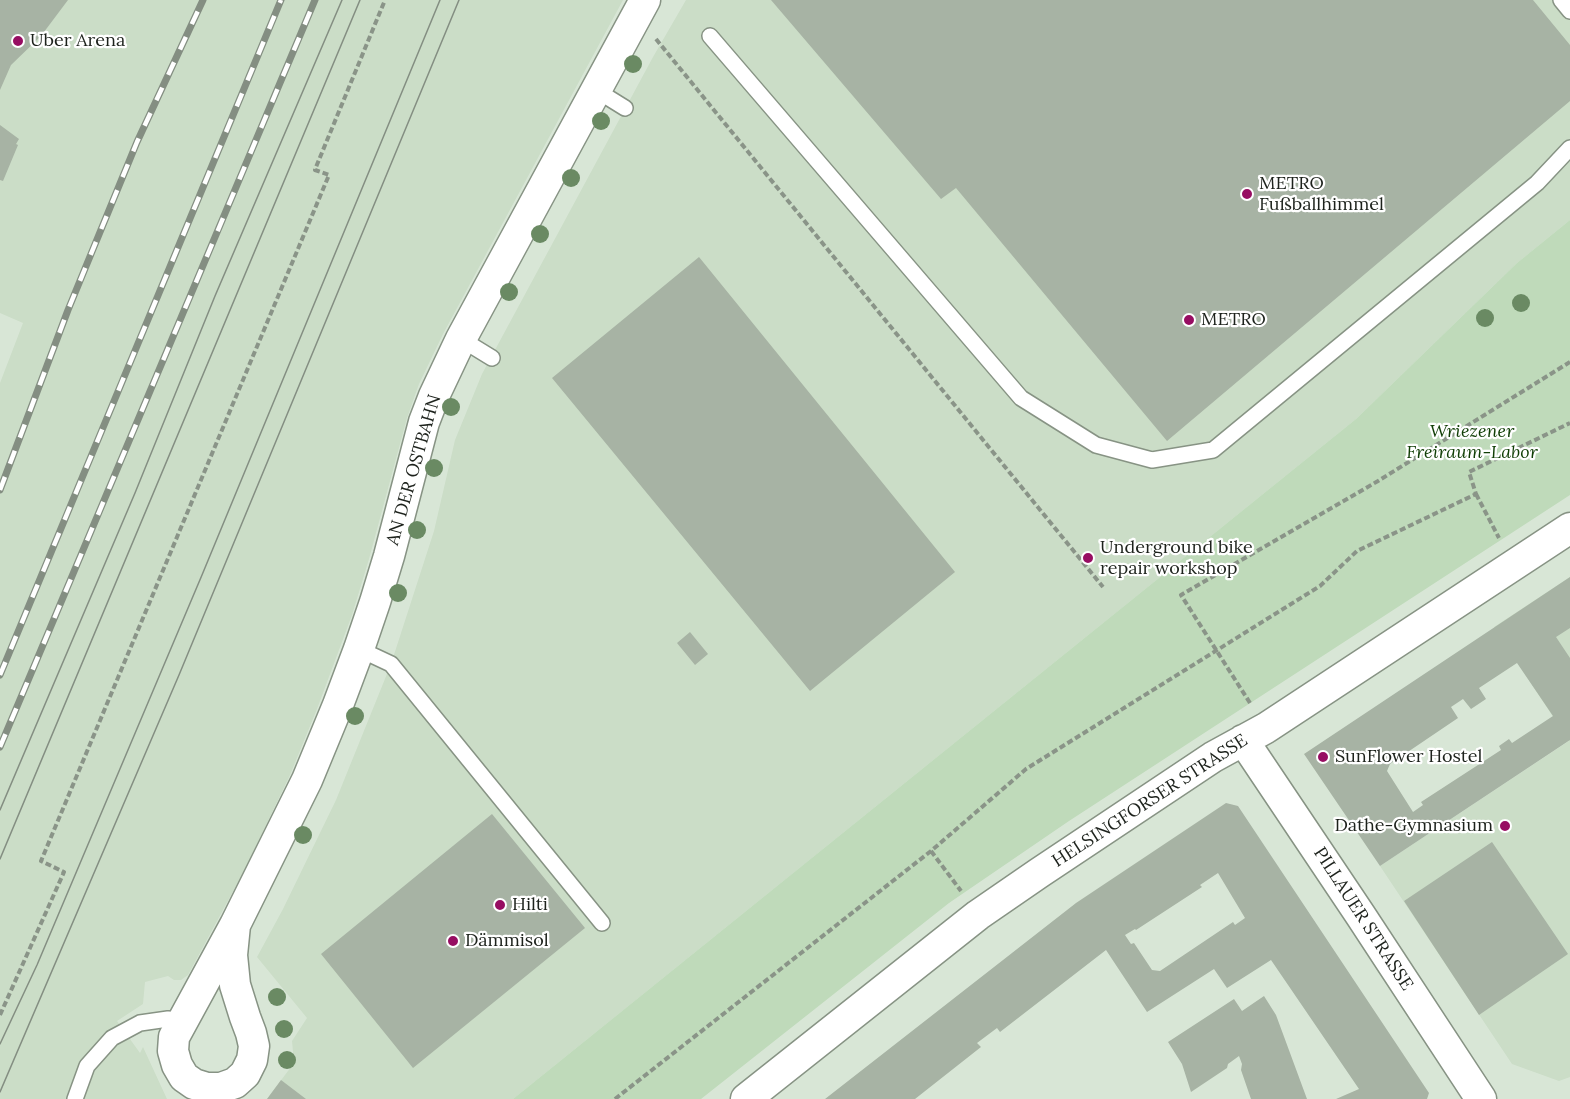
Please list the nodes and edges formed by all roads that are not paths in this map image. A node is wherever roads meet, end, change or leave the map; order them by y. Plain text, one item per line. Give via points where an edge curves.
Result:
1 (1561, 0) edge
2 (641, 7) edge
3 (1570, 11) edge
4 (710, 36) dead end
5 (596, 90) junction
6 (625, 108) dead end
7 (1570, 148) edge
8 (461, 339) junction
9 (492, 358) dead end
10 (1570, 528) edge
11 (359, 649) junction
12 (1254, 734) junction
13 (602, 923) dead end
14 (236, 925) junction
15 (182, 1020) junction
16 (75, 1099) edge
17 (746, 1099) edge
18 (1481, 1099) edge

1 - 3 lane
2 - 5 street, AN DER OSTBAHN
4 - 7 lane via 1021,398 1096,445 1152,460 1213,450 1537,183
5 - 6 lane
5 - 8 street, AN DER OSTBAHN
8 - 9 lane
8 - 11 street, AN DER OSTBAHN via 424,422 389,556
10 - 12 street, HELSINGFORSER STRASSE
11 - 13 lane via 391,664
11 - 14 street, AN DER OSTBAHN via 307,780
12 - 17 street, HELSINGFORSER STRASSE via 1213,757 978,915
12 - 18 street, PILLAUER STRASSE via 1361,916
14 - 15 street, AN DER OSTBAHN
14 - 15 street, AN DER OSTBAHN via 232,955 235,985 254,1046 245,1074 221,1088 207,1088 184,1077 173,1051
15 - 16 lane via 140,1023 112,1038 87,1066

